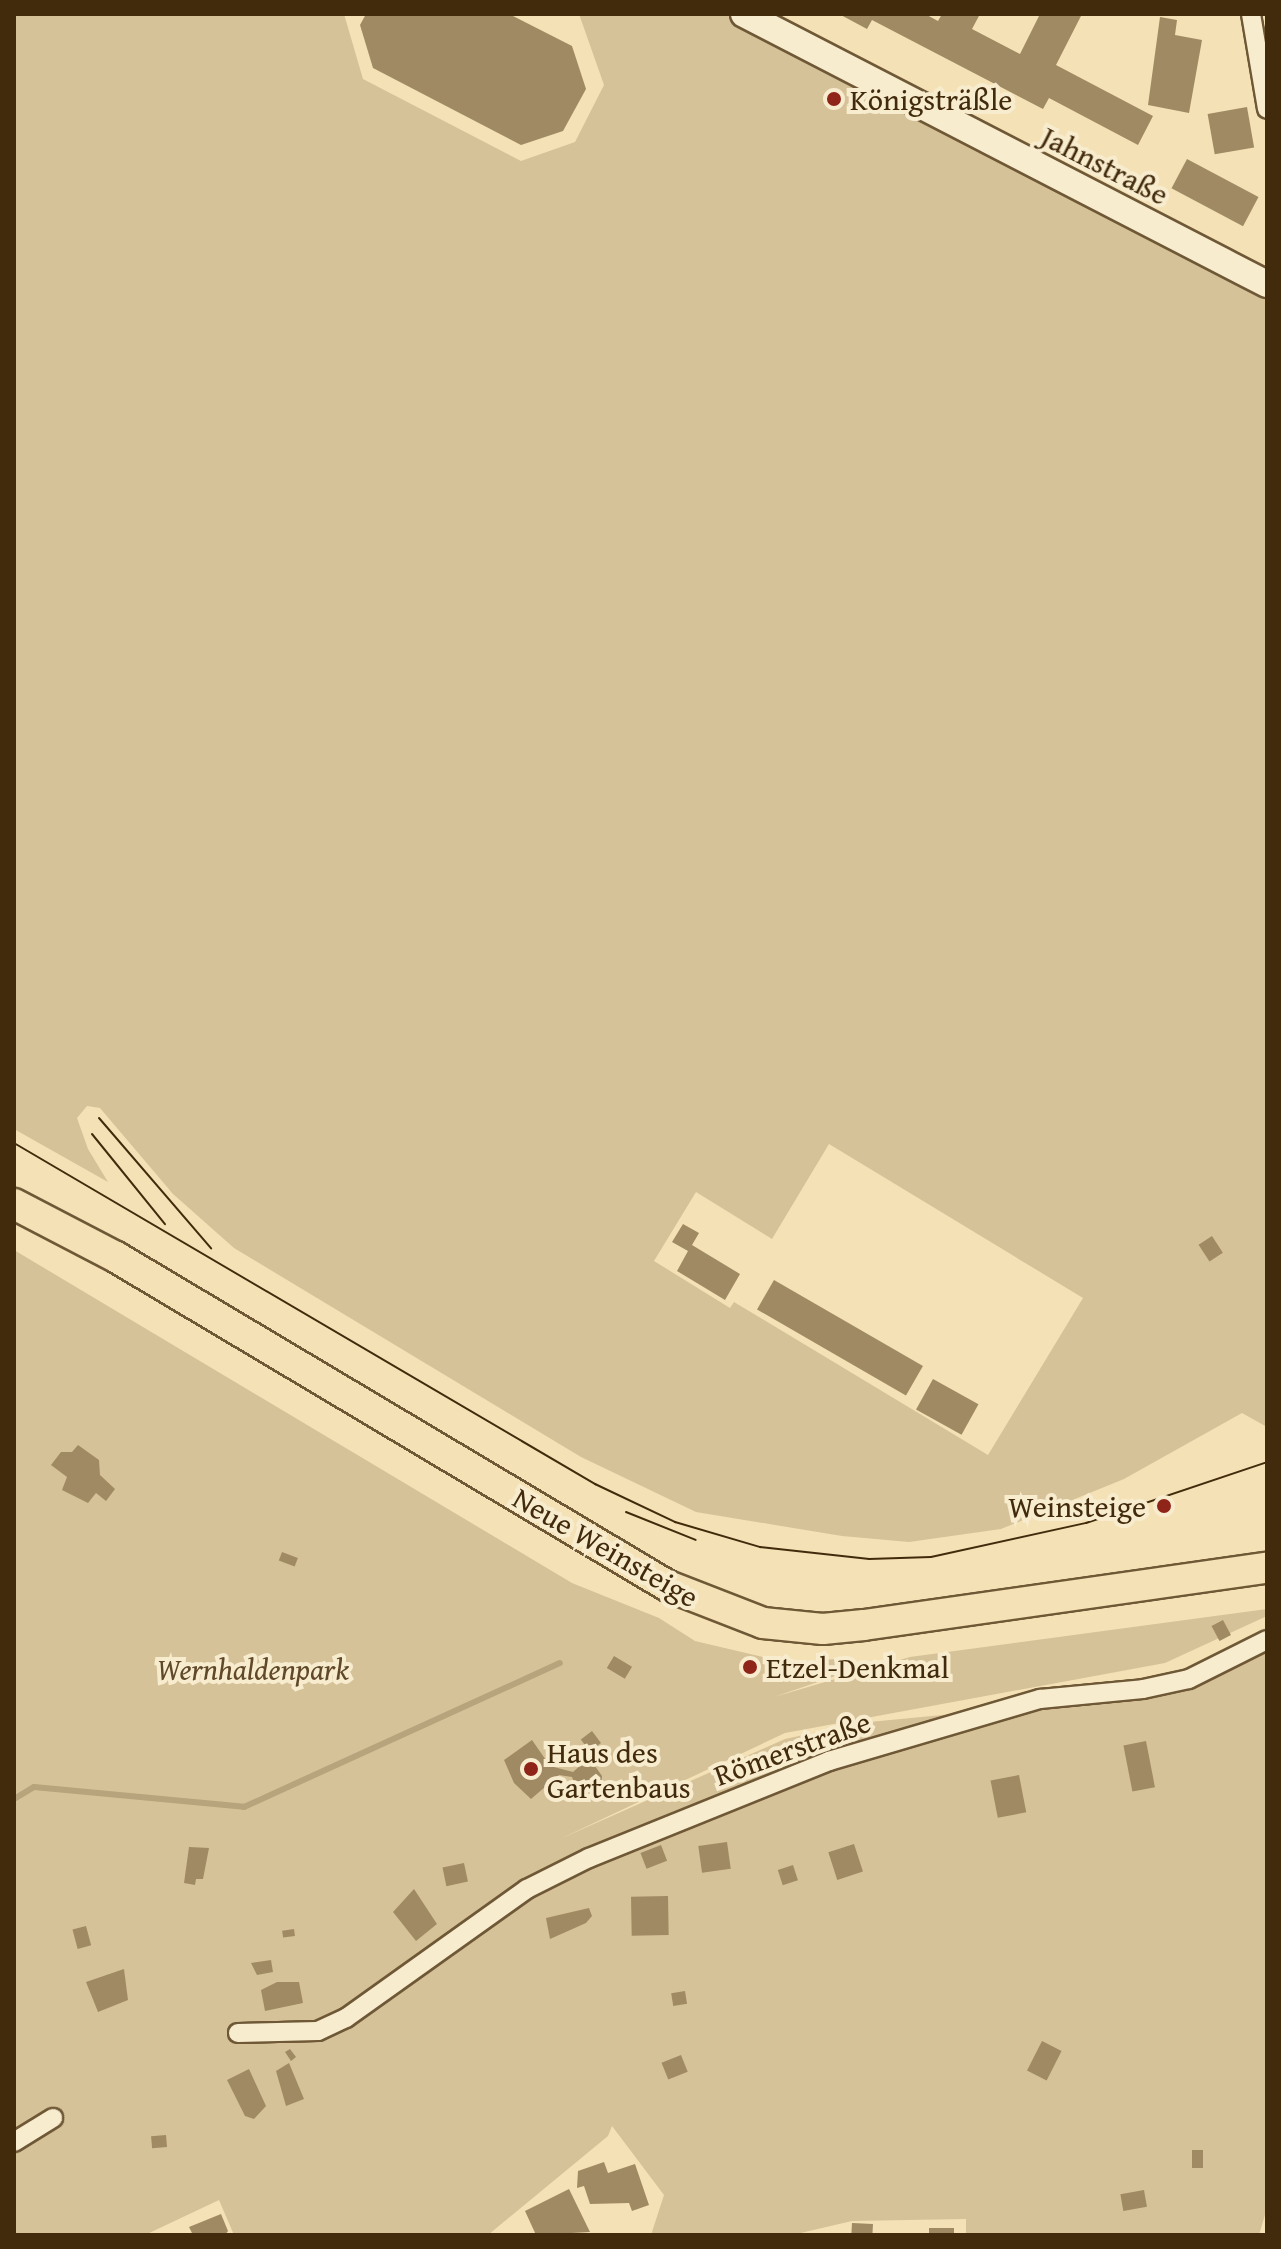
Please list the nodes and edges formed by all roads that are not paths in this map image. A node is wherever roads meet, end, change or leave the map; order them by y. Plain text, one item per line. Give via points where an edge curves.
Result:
1 (744, 14) edge
2 (1251, 14) edge
3 (1267, 109) edge
4 (1267, 284) edge
5 (14, 1204) edge
6 (1267, 1568) edge
7 (1267, 1640) edge
8 (238, 2033) dead end
9 (53, 2118) dead end
10 (14, 2142) edge

1 - 4 main road, Jahnstraße
2 - 3 street
5 - 6 main road, Neue Weinsteige via 116,1257 668,1586 763,1623 823,1629 864,1625
7 - 8 street, Römerstraße via 1189,1679 1040,1699 816,1766 589,1858 527,1889 346,2018 318,2031
9 - 10 street

